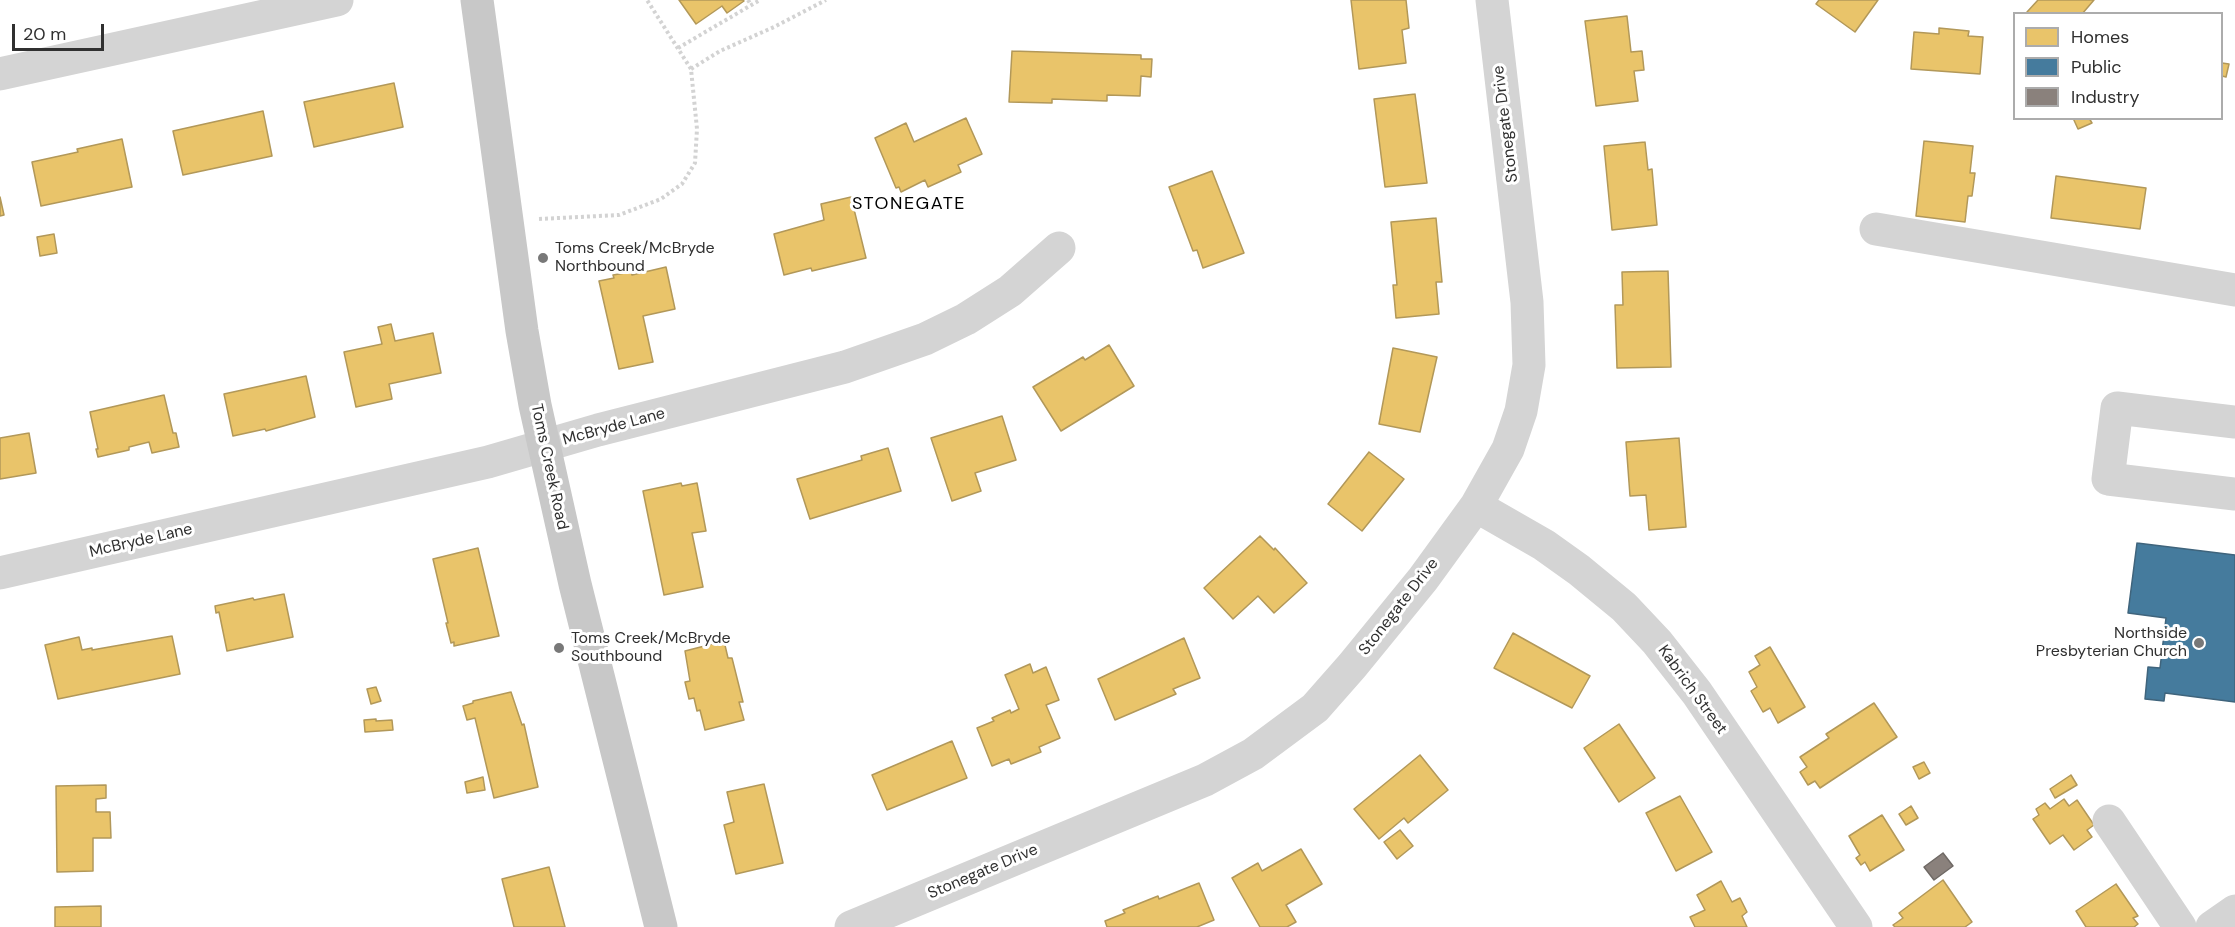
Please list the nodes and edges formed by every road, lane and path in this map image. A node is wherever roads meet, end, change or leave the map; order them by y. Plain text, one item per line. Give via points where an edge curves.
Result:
1 (337, 0) edge
2 (477, 0) edge
3 (647, 0) edge
4 (748, 0) edge
5 (760, 0) edge
6 (826, 0) edge
7 (1492, 0) edge
8 (752, 5) junction
9 (678, 48) junction
10 (691, 69) junction
11 (0, 74) edge
12 (532, 219) dead end
13 (1876, 229) dead end
14 (1059, 248) dead end
15 (2235, 290) edge
16 (2235, 423) edge
17 (544, 446) junction
18 (2235, 494) edge
19 (1476, 506) junction
20 (0, 573) edge
21 (2109, 821) dead end
22 (2235, 911) edge
23 (661, 927) edge
24 (851, 927) edge
25 (1856, 927) edge
26 (2180, 927) edge
27 (2212, 927) edge

1 - 11 street
2 - 17 main road, Toms Creek Road via 522,331
3 - 9 path
4 - 8 path
5 - 8 path
6 - 10 path
7 - 19 street, Stonegate Drive via 1527,302 1529,365 1521,411 1508,449
8 - 9 path
9 - 10 path
10 - 12 path via 697,129 695,163 682,184 661,199 619,215
13 - 15 street
14 - 17 street, McBryde Lane via 1010,291 925,339 845,367
16 - 18 street via 2116,408 2108,479
17 - 20 street, McBryde Lane via 422,478
17 - 23 main road, Toms Creek Road
19 - 24 street, Stonegate Drive via 1352,666 1315,708 1263,748 1205,780
19 - 25 street, Kabrich Street via 1579,570 1624,607 1657,642 1697,693
21 - 26 street
22 - 27 street

